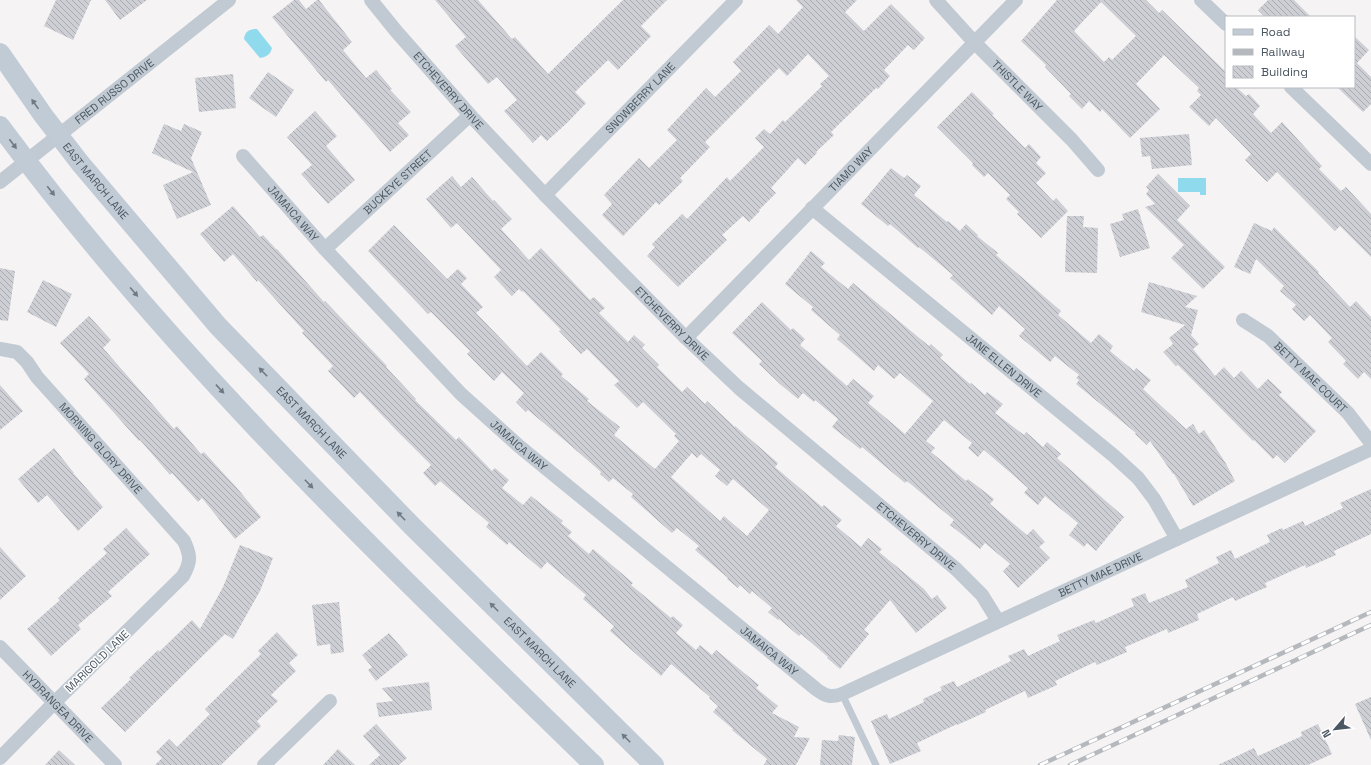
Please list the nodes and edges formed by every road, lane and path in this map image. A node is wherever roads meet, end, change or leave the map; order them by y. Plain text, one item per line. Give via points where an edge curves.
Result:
1 (229, 0) edge
2 (371, 0) edge
3 (736, 0) edge
4 (936, 0) edge
5 (1016, 0) edge
6 (1201, 0) edge
7 (1225, 23) edge
8 (974, 42) junction
9 (0, 53) edge
10 (1292, 88) edge
11 (470, 115) junction
12 (0, 126) edge
13 (58, 135) junction
14 (243, 156) dead end
15 (26, 161) junction
16 (1371, 164) edge
17 (1098, 170) dead end
18 (0, 182) edge
19 (545, 196) junction
20 (812, 208) junction
21 (325, 249) junction
22 (1243, 320) dead end
23 (686, 338) junction
24 (0, 349) edge
25 (1371, 442) edge
26 (1371, 449) edge
27 (1177, 539) junction
28 (190, 561) joint
29 (998, 621) junction
30 (0, 647) edge
31 (836, 695) junction
32 (330, 701) dead end
33 (54, 703) junction
34 (0, 758) edge
35 (115, 765) edge
36 (264, 765) edge
37 (594, 765) edge
38 (654, 765) edge
39 (876, 765) edge

1 - 13 street, FRED RUSSO DRIVE
2 - 11 street, ETCHEVERRY DRIVE
3 - 19 street, SNOWBERRY LANE
4 - 8 street, THISTLE WAY
5 - 8 street, TIAMO WAY
6 - 7 street
8 - 17 street, THISTLE WAY via 1072,140
8 - 20 street, TIAMO WAY
13 -> 9 main road, EAST MARCH LANE
10 - 16 street
11 - 19 street, ETCHEVERRY DRIVE
11 - 21 street, BUCKEYE STREET
12 -> 15 main road
13 - 15 street, FRED RUSSO DRIVE
38 -> 13 main road, EAST MARCH LANE via 412,526 218,326
14 - 21 street, JAMAICA WAY
15 - 18 street, FRED RUSSO DRIVE
15 -> 37 main road via 182,349 275,448 379,555
19 - 23 street, ETCHEVERRY DRIVE
20 - 23 street, TIAMO WAY
20 - 27 street, JANE ELLEN DRIVE via 1114,456 1138,478 1154,499
21 - 31 street, JAMAICA WAY via 461,394 520,447 810,684 823,694
22 - 25 street, BETTY MAE COURT via 1274,341 1348,412
23 - 29 street, ETCHEVERRY DRIVE via 739,388 956,568 982,595
24 - 28 street, MORNING GLORY DRIVE via 17,352 27,362 37,377 184,541
26 - 27 street, BETTY MAE DRIVE
27 - 29 street, BETTY MAE DRIVE
28 - 33 street, MARIGOLD LANE via 183,576
29 - 31 street, BETTY MAE DRIVE
30 - 33 street, HYDRANGEA DRIVE
31 - 39 lane
32 - 36 street
33 - 34 street, MARIGOLD LANE
33 - 35 street, HYDRANGEA DRIVE

